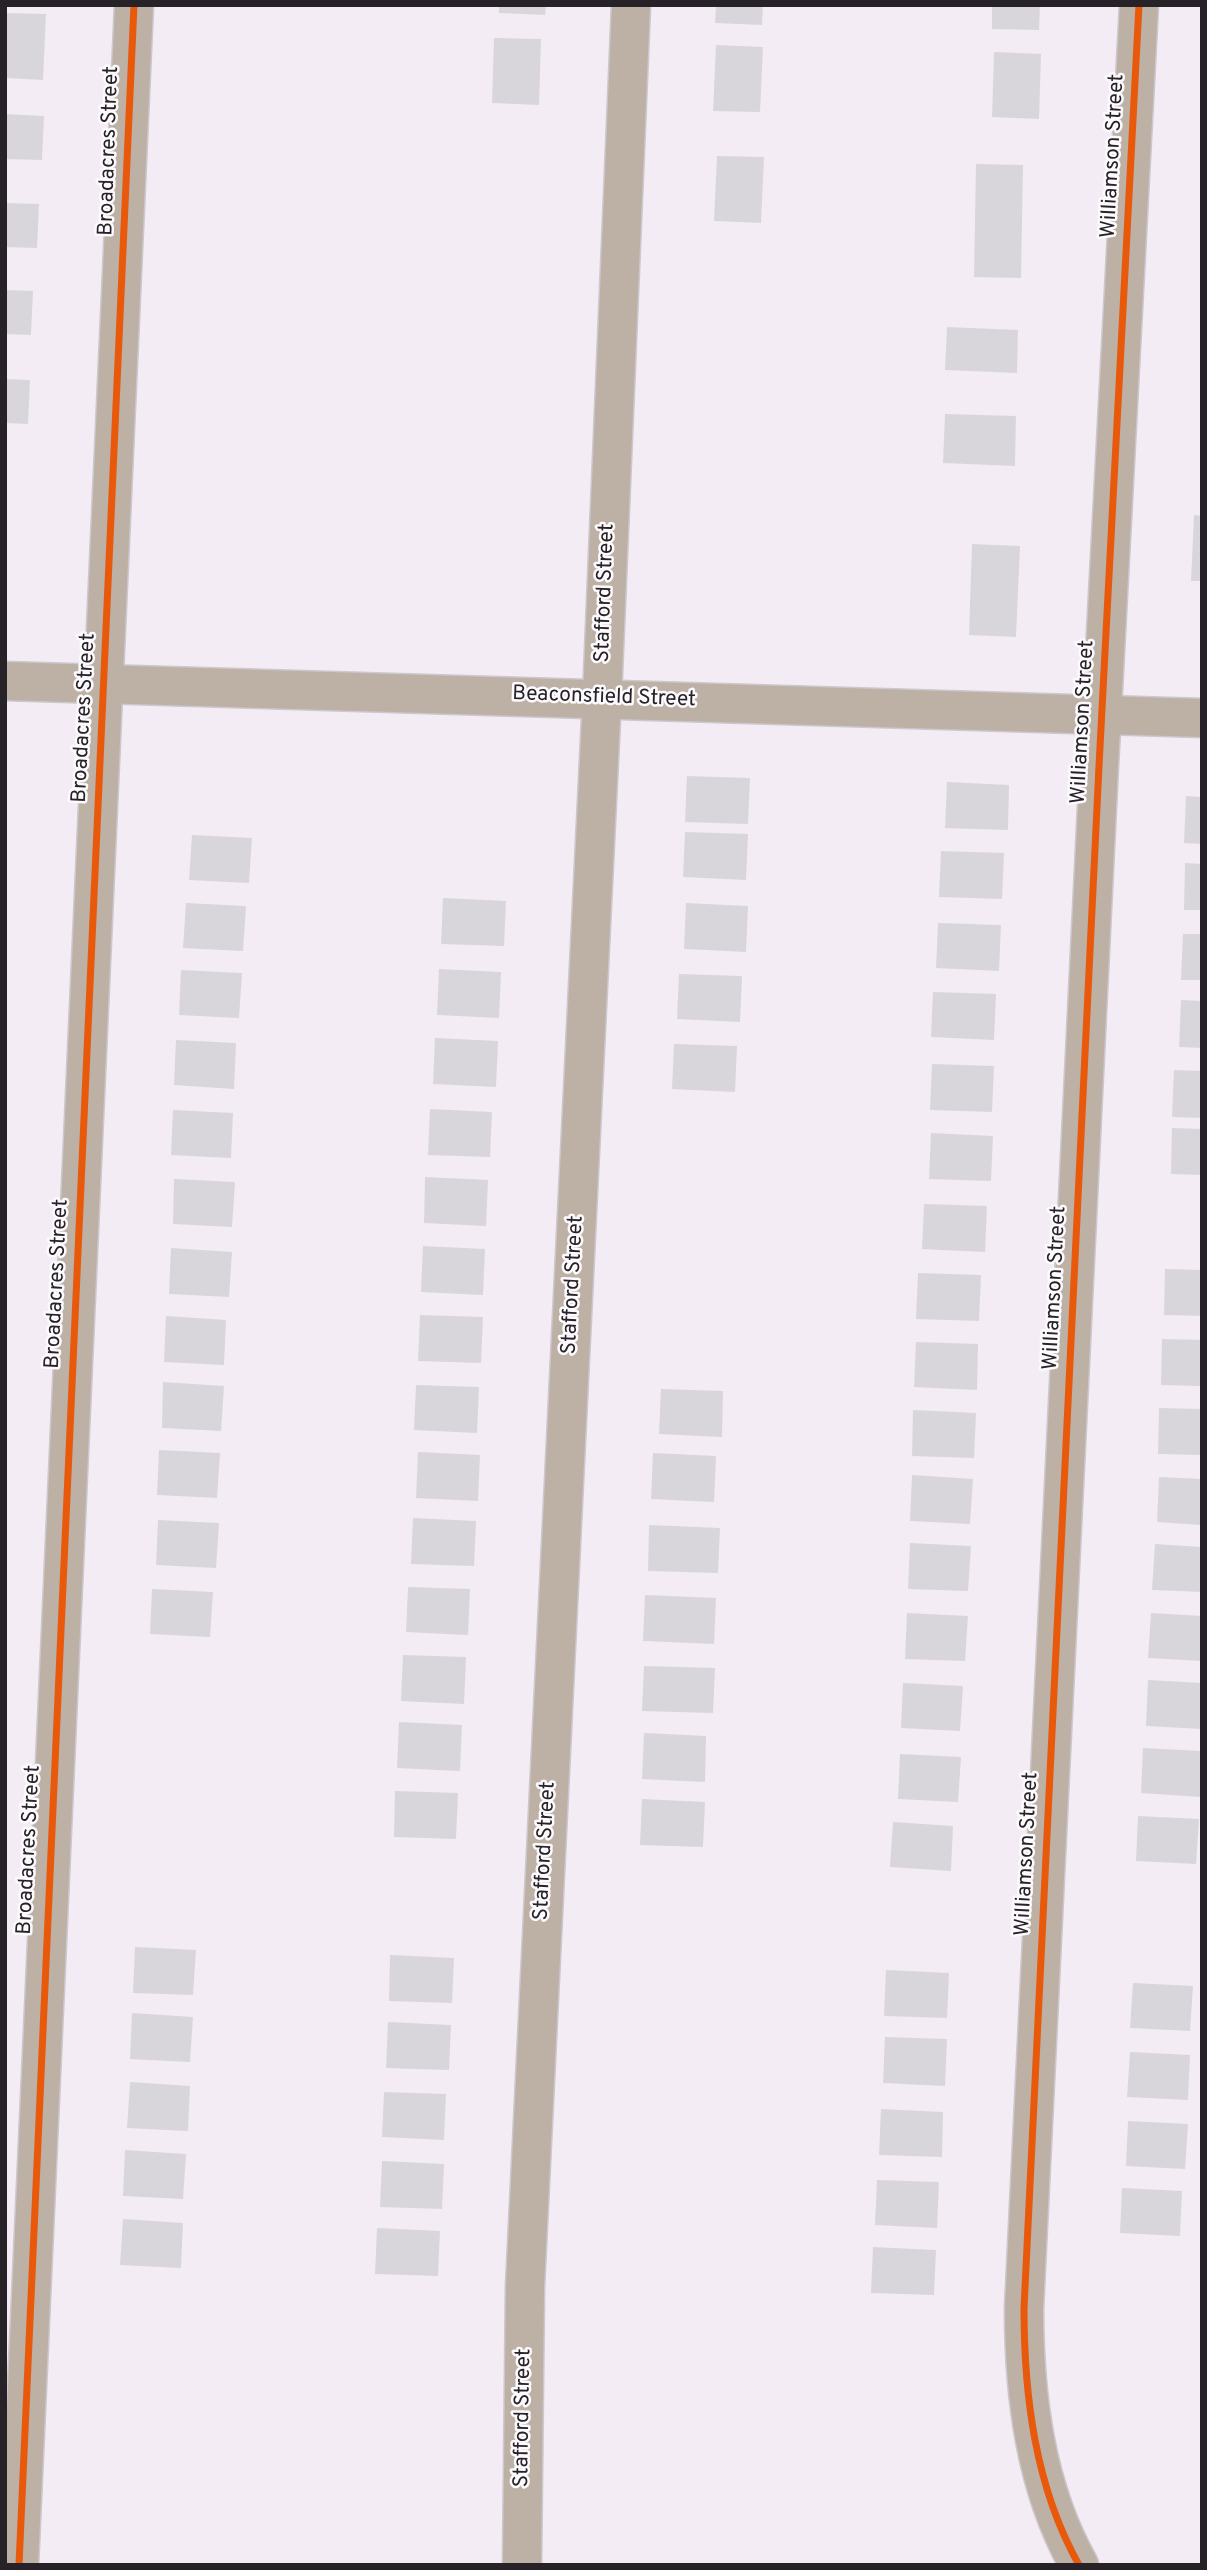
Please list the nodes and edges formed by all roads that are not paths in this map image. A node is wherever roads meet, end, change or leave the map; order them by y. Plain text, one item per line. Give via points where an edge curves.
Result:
1 (134, 5) edge
2 (631, 5) edge
3 (1139, 5) edge
4 (5, 681) edge
5 (104, 684) junction
6 (602, 698) junction
7 (1102, 715) junction
8 (1202, 718) edge
9 (19, 2565) edge
10 (522, 2565) edge
11 (1079, 2565) edge

1 - 5 street, Broadacres Street
2 - 6 street, Stafford Street
3 - 7 street, Williamson Street
4 - 5 street, Beaconsfield Street
5 - 6 street, Beaconsfield Street
5 - 9 street, Broadacres Street via 44,1932
6 - 7 street, Beaconsfield Street
6 - 10 street, Stafford Street via 525,2286
7 - 8 street, Beaconsfield Street
7 - 11 street, Williamson Street via 1024,2308 1027,2389 1036,2447 1051,2501

